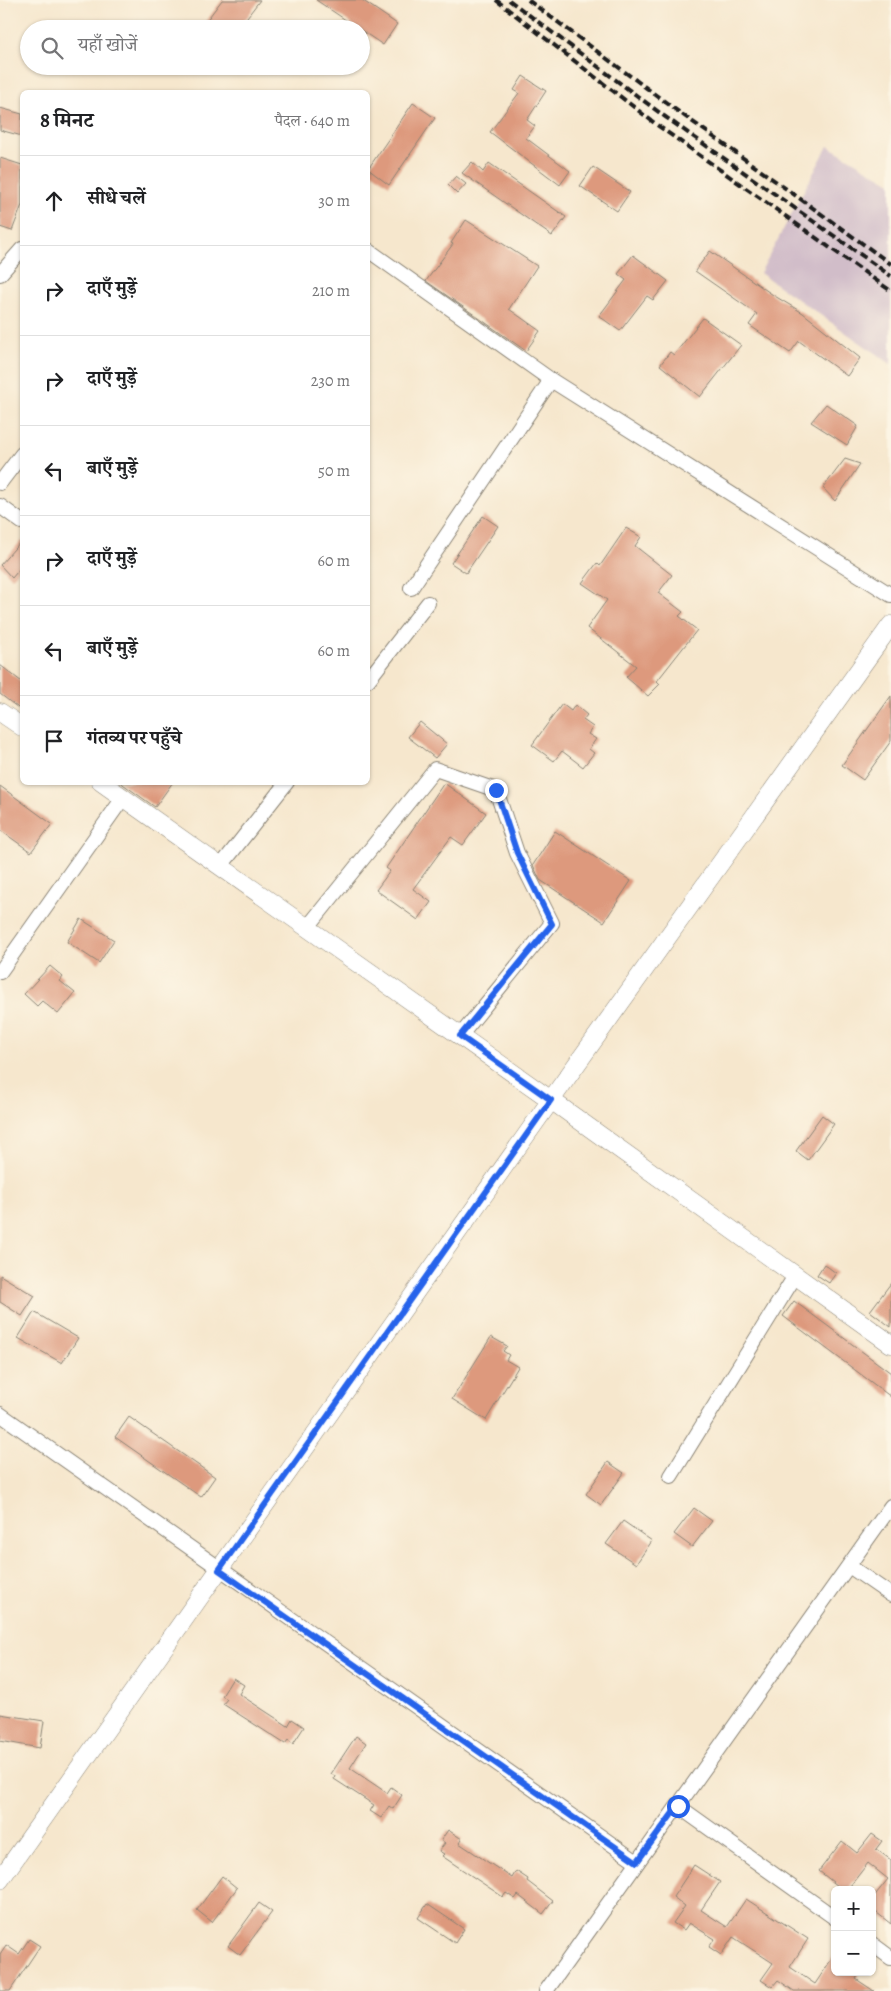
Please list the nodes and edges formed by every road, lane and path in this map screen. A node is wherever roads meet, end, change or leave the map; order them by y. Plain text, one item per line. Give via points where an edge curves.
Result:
1 (20, 251) edge
2 (370, 251) edge
3 (0, 274) edge
4 (550, 380) junction
5 (20, 457) edge
6 (0, 483) edge
7 (0, 506) edge
8 (20, 521) edge
9 (411, 588) dead end
10 (891, 595) edge
11 (428, 603) dead end
12 (891, 625) edge
13 (370, 677) edge
14 (0, 712) edge
15 (20, 727) edge
16 (104, 785) edge
17 (285, 785) edge
18 (123, 798) junction
19 (220, 867) junction
20 (308, 928) junction
21 (0, 972) edge
22 (460, 1036) junction
23 (551, 1100) junction
24 (796, 1276) junction
25 (891, 1344) edge
26 (0, 1414) edge
27 (671, 1476) dead end
28 (891, 1506) edge
29 (849, 1566) junction
30 (219, 1570) junction
31 (891, 1595) edge
32 (678, 1806) junction
33 (637, 1862) junction
34 (0, 1880) edge
35 (831, 1915) edge
36 (876, 1947) edge
37 (891, 1958) edge
38 (551, 1989) edge

1 - 3 street
2 - 4 street
4 - 9 street
4 - 10 street
5 - 6 street
7 - 8 street
11 - 13 street
12 - 23 street
14 - 15 street
16 - 18 street
17 - 19 street
18 - 19 street
18 - 21 street
19 - 20 street
20 - 22 street
20 - 22 street via 435,768 496,790 517,853 552,924
22 - 23 street
23 - 24 street
23 - 30 street
24 - 25 street
24 - 27 street
26 - 30 street
28 - 29 street
29 - 31 street
29 - 32 street
30 - 33 street
30 - 34 street
32 - 33 street
32 - 35 street
33 - 38 street
36 - 37 street

